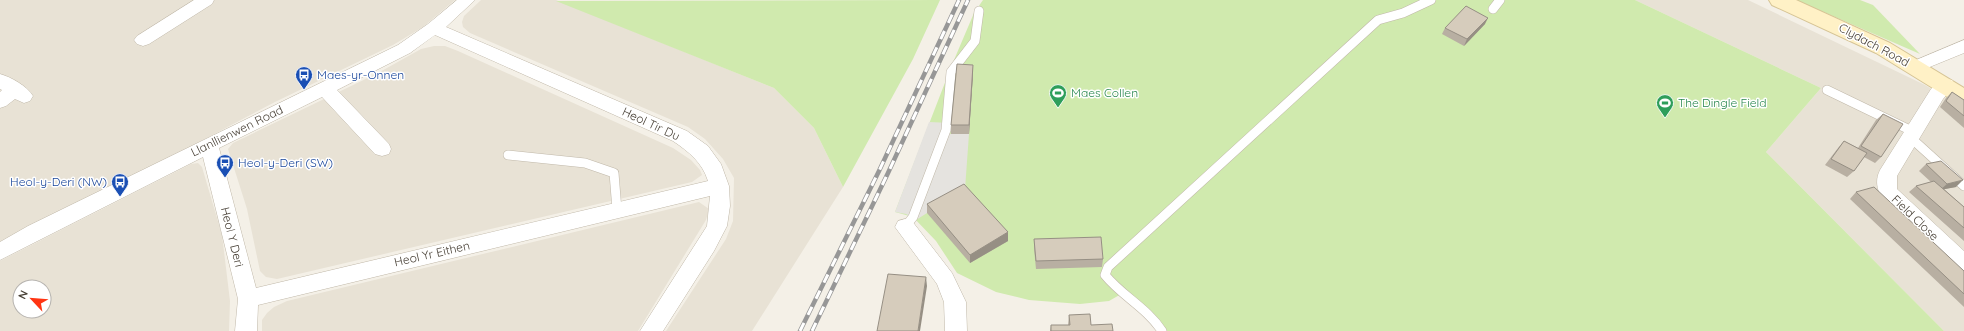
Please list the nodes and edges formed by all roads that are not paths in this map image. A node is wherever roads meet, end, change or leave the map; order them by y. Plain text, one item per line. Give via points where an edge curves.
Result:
1 (206, 0) edge
2 (467, 0) edge
3 (1431, 0) edge
4 (1500, 0) edge
5 (1779, 0) edge
6 (1493, 9) dead end
7 (979, 11) dead end
8 (434, 28) junction
9 (143, 40) dead end
10 (1964, 46) edge
11 (1915, 67) junction
12 (0, 80) edge
13 (1946, 85) junction
14 (324, 89) junction
15 (1827, 90) dead end
16 (1964, 98) edge
17 (0, 101) edge
18 (1912, 135) junction
19 (209, 145) junction
20 (382, 149) dead end
21 (508, 155) dead end
22 (719, 186) junction
23 (1964, 186) edge
24 (617, 210) junction
25 (906, 227) joint
26 (0, 252) edge
27 (1964, 264) edge
28 (248, 299) junction
29 (246, 331) edge
30 (651, 331) edge
31 (956, 331) edge
32 (1162, 331) edge

1 - 9 street
2 - 8 street, Llanllienwen Road
3 - 32 lane via 1404,13 1378,20 1108,267 1105,275 1111,283 1150,313
4 - 6 lane
5 - 11 main road, Clydach Road via 1876,44
7 - 25 lane via 975,42 951,72 946,130 913,217
8 - 14 street, Llanllienwen Road via 404,48
8 - 22 street, Heol Tir Du via 680,136 701,151 714,168
10 - 11 street
11 - 13 main road, Clydach Road
12 - 17 street via 20,93
13 - 16 main road, Clydach Road
13 - 18 street, Field Close
14 - 19 street, Llanllienwen Road
14 - 20 street
15 - 18 lane
18 - 23 lane
18 - 27 street, Field Close via 1887,175 1887,190 1892,198
19 - 26 street, Llanllienwen Road
19 - 28 street, Heol Y Deri
21 - 24 lane via 585,163 614,173
22 - 24 street, Heol Yr Eithen
22 - 30 street, Heol Tir Du via 717,226
24 - 28 street, Heol Yr Eithen
25 - 31 street via 945,279 955,302
28 - 29 street, Heol Y Deri

